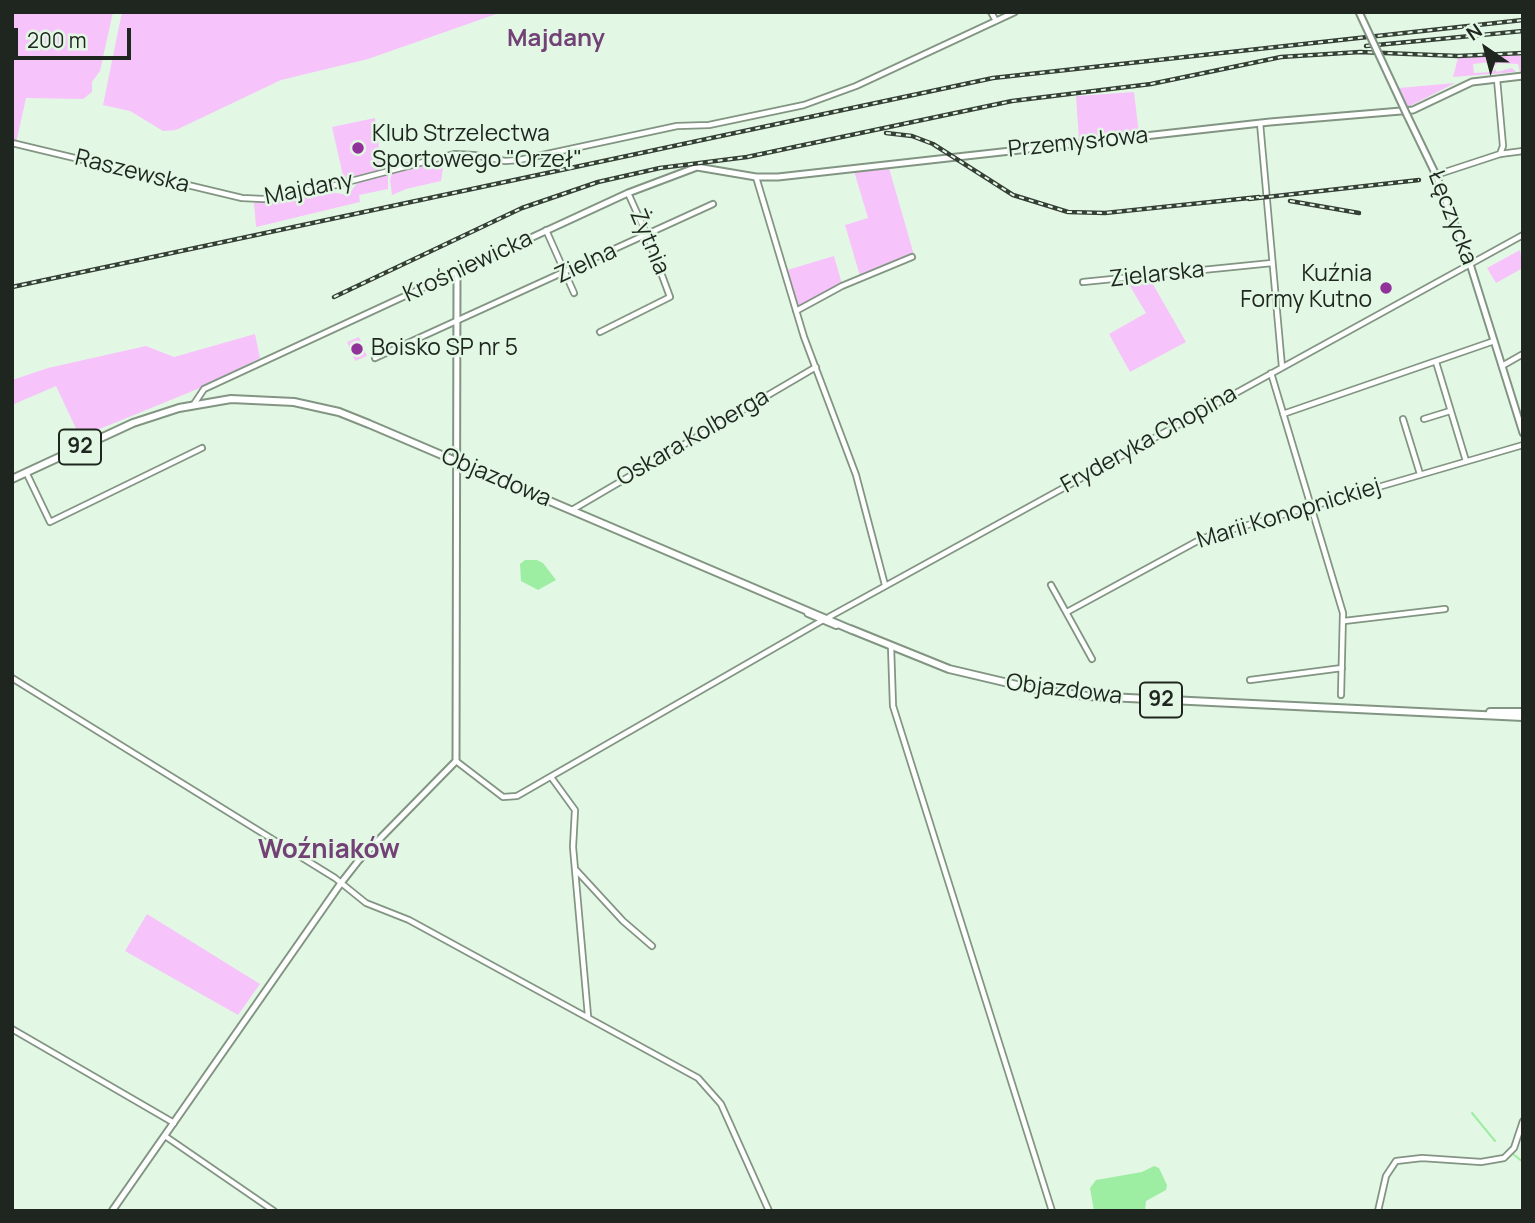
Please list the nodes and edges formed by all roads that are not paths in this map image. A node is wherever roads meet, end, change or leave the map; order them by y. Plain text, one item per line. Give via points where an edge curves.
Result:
1 (991, 12) edge
2 (1015, 12) edge
3 (1359, 12) edge
4 (996, 21) junction
5 (1523, 76) edge
6 (1497, 78) junction
7 (1260, 123) junction
8 (12, 144) edge
9 (1523, 151) edge
10 (1500, 154) junction
11 (1436, 175) junction
12 (756, 177) junction
13 (628, 193) junction
14 (252, 200) joint
15 (713, 204) dead end
16 (546, 230) junction
17 (647, 235) junction
18 (1523, 235) edge
19 (912, 257) dead end
20 (1272, 262) junction
21 (1470, 264) junction
22 (457, 272) junction
23 (566, 273) junction
24 (1083, 282) dead end
25 (574, 293) dead end
26 (796, 311) junction
27 (457, 320) junction
28 (600, 332) dead end
29 (1494, 341) junction
30 (1281, 353) junction
31 (1523, 355) edge
32 (375, 358) dead end
33 (1298, 358) junction
34 (1436, 362) junction
35 (1502, 366) junction
36 (1282, 367) junction
37 (816, 368) junction
38 (1271, 373) junction
39 (194, 404) junction
40 (1450, 411) junction
41 (1283, 414) junction
42 (1403, 419) dead end
43 (1424, 419) dead end
44 (1523, 433) edge
45 (1523, 445) edge
46 (202, 448) dead end
47 (457, 461) junction
48 (1466, 461) junction
49 (26, 472) junction
50 (1420, 474) junction
51 (12, 479) edge
52 (1311, 505) junction
53 (572, 510) junction
54 (1051, 585) dead end
55 (885, 586) junction
56 (1445, 609) dead end
57 (1066, 612) junction
58 (826, 619) junction
59 (1344, 621) junction
60 (891, 646) junction
61 (1092, 659) dead end
62 (1342, 668) junction
63 (12, 678) edge
64 (1250, 680) dead end
65 (1341, 695) dead end
66 (1523, 715) edge
67 (456, 761) junction
68 (551, 777) junction
69 (576, 870) junction
70 (341, 883) junction
71 (652, 946) dead end
72 (588, 1016) junction
73 (12, 1029) edge
74 (1523, 1121) edge
75 (174, 1123) junction
76 (165, 1136) junction
77 (112, 1211) edge
78 (274, 1211) edge
79 (769, 1211) edge
80 (1052, 1211) edge
81 (1378, 1211) edge

1 - 4 street
2 - 4 street, Majdany
3 - 11 street, Łęczycka, bridge
4 - 14 street, Majdany via 824,99 519,160 454,154 325,188
5 - 6 street, Przemysłowa
6 - 7 street, Przemysłowa via 1472,82 1420,108
6 - 10 street
7 - 12 street, Przemysłowa
7 - 20 street
8 - 14 street, Raszewska
9 - 10 street
10 - 11 street
11 - 21 street, Łęczycka
12 - 13 street, Krośniewicka via 696,167
12 - 26 street
13 - 16 street, Krośniewicka
13 - 17 street, Żytnia
15 - 17 street, Zielna
16 - 22 street, Krośniewicka
16 - 23 street
17 - 23 street, Zielna
17 - 28 street, Żytnia via 670,297
18 - 21 street, Fryderyka Chopina
19 - 26 street
20 - 24 street, Zielarska
20 - 30 street
21 - 29 street, Łęczycka
21 - 33 street, Fryderyka Chopina
22 - 27 street
22 - 39 street, Krośniewicka via 198,393
23 - 25 street
23 - 27 street, Zielna
26 - 37 street
27 - 32 street, Zielna
27 - 47 street
29 - 34 street
29 - 35 street, Łęczycka
30 - 33 street
30 - 36 street
31 - 35 street
33 - 36 street, Fryderyka Chopina
34 - 40 street
34 - 41 street
35 - 44 street, Łęczycka
36 - 38 street, Fryderyka Chopina
37 - 53 street, Oskara Kolberga
37 - 55 street via 856,475
38 - 41 street
38 - 55 street, Fryderyka Chopina
39 - 47 main road, Objazdowa / 92 via 252,399 313,406 339,412
39 - 49 main road, 92 via 133,423
40 - 43 street
40 - 48 street
41 - 52 street
42 - 50 street
45 - 48 street, Marii Konopnickiej
46 - 49 street via 50,522
47 - 53 main road, Objazdowa / 92
47 - 67 street
48 - 50 street, Marii Konopnickiej
49 - 51 main road, 92
50 - 52 street, Marii Konopnickiej
52 - 57 street, Marii Konopnickiej via 1203,538
52 - 59 street
53 - 58 main road, Objazdowa / 92
54 - 57 street
55 - 58 street, Fryderyka Chopina
56 - 59 street
57 - 61 street
58 - 60 main road, Objazdowa / 92
58 - 68 street, Fryderyka Chopina
59 - 62 street
60 - 66 main road, Objazdowa / 92 via 969,675 1062,694
60 - 80 street via 893,706
62 - 64 street
62 - 65 street
63 - 70 street
67 - 68 street, Fryderyka Chopina via 503,797 517,796
67 - 70 street
68 - 69 street via 575,810
69 - 71 street
69 - 72 street
70 - 72 street via 366,903 409,920
70 - 75 street
72 - 79 street via 707,1085 722,1104
73 - 75 street
74 - 81 street via 1514,1148 1504,1158 1396,1161 1386,1176
75 - 76 street
76 - 77 street
76 - 78 street

